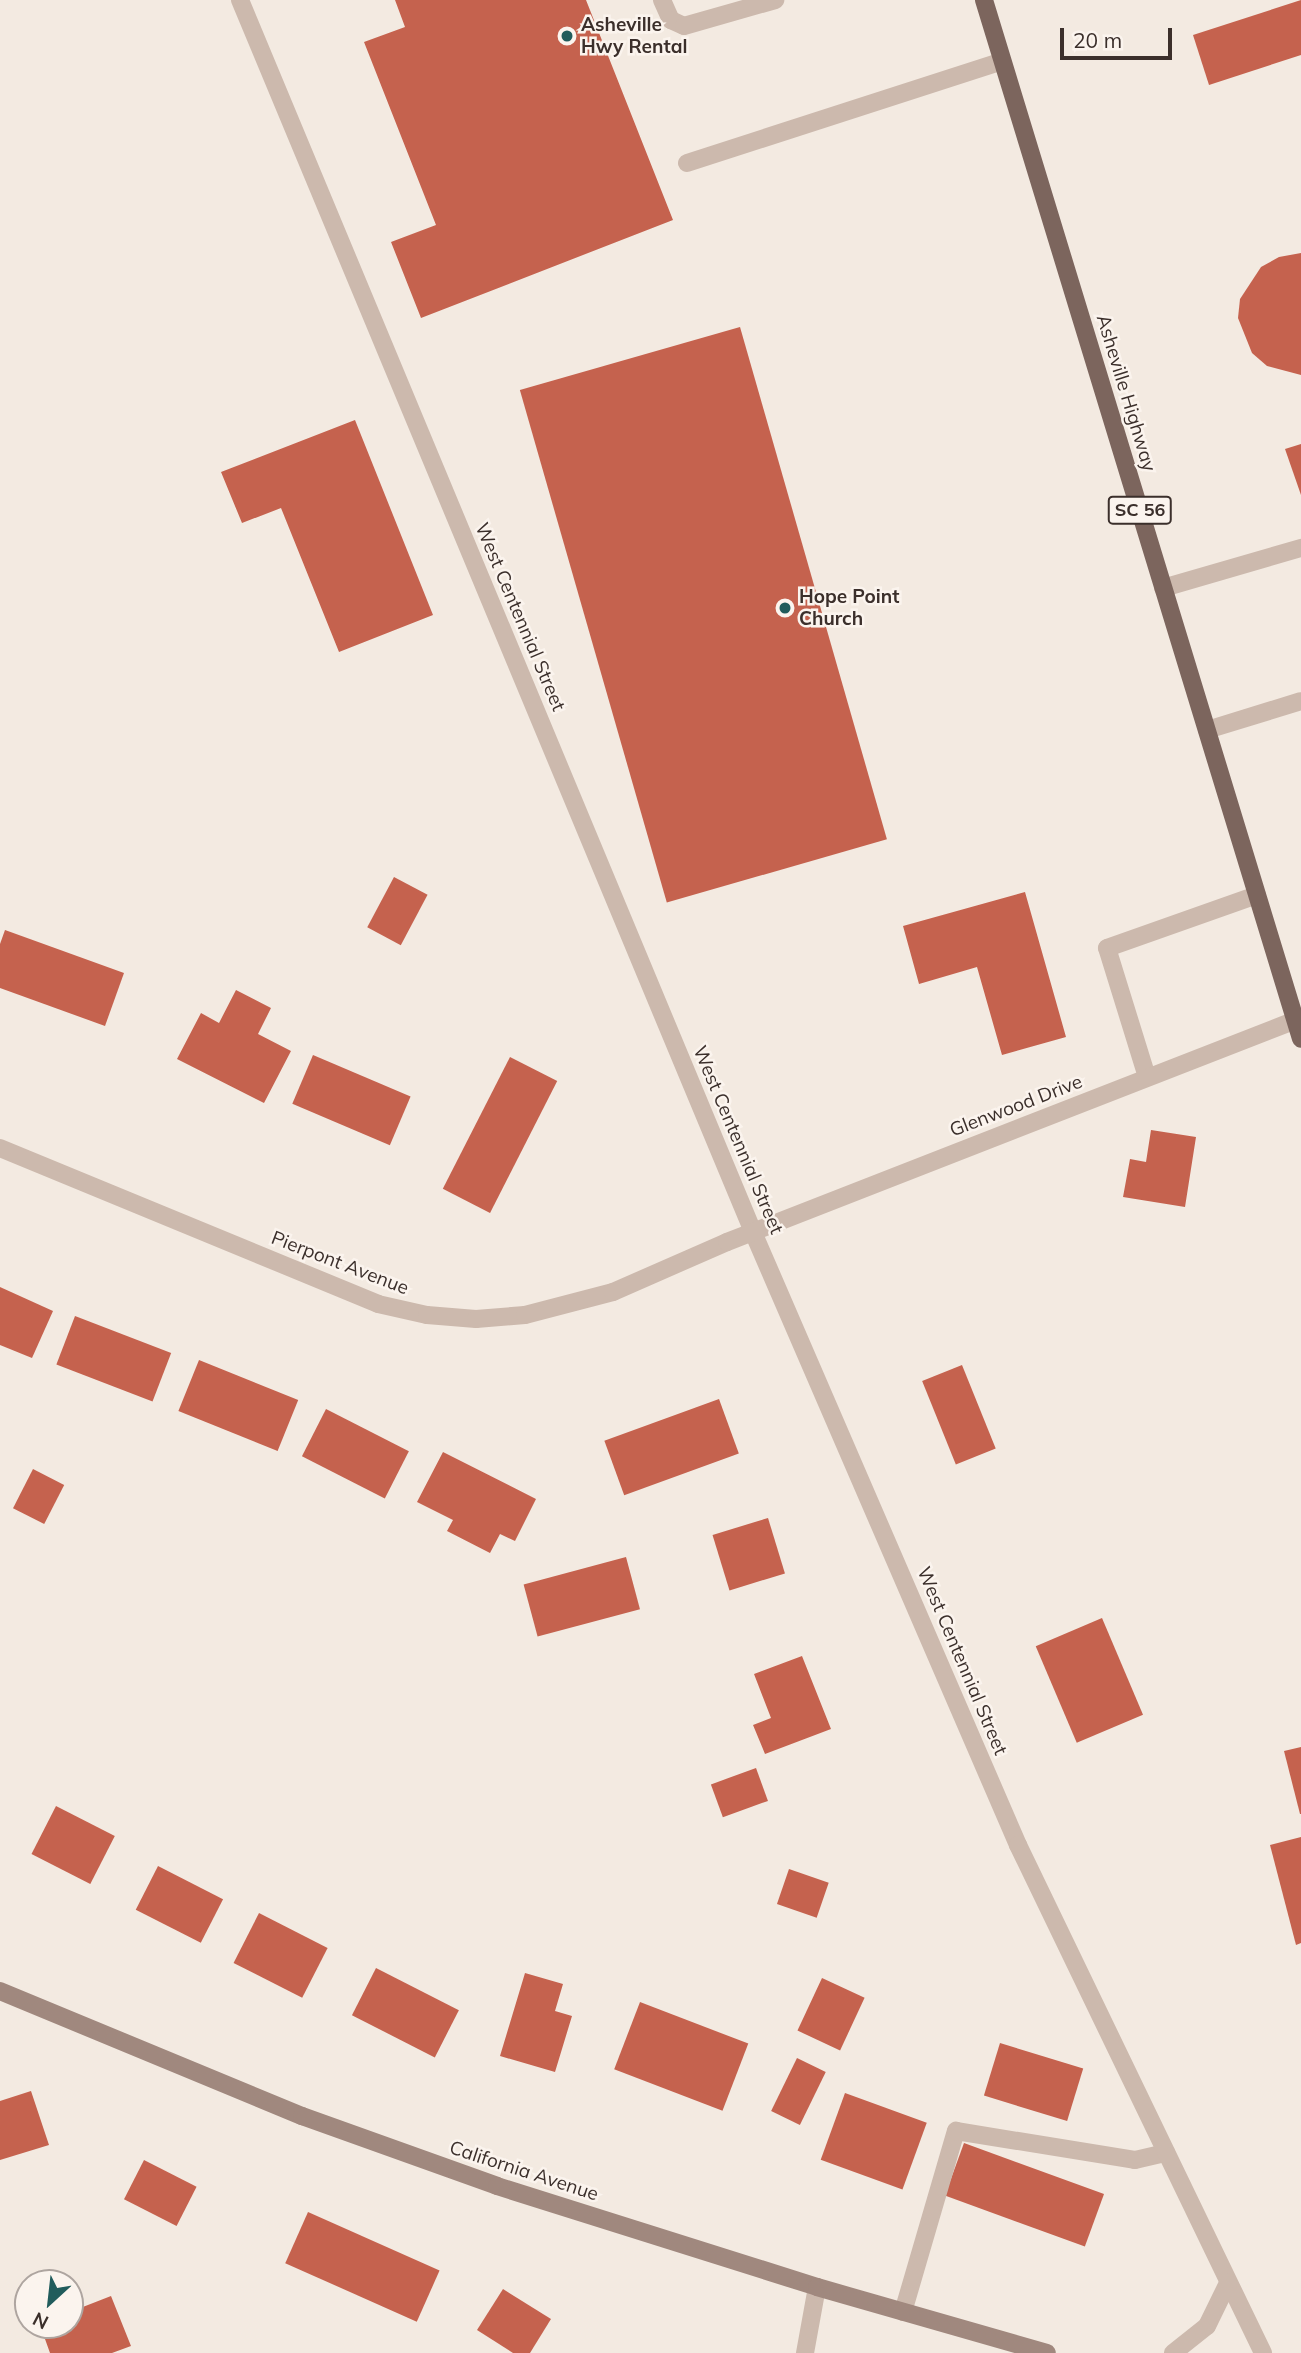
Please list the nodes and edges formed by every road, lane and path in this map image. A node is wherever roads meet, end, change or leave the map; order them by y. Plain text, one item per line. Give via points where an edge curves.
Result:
1 (240, 0) edge
2 (662, 0) edge
3 (775, 0) edge
4 (984, 0) edge
5 (1002, 61) junction
6 (687, 163) dead end
7 (1301, 548) edge
8 (1163, 588) junction
9 (1301, 701) edge
10 (1207, 730) junction
11 (1257, 895) junction
12 (1298, 1020) edge
13 (1301, 1039) edge
14 (1147, 1077) junction
15 (0, 1148) edge
16 (753, 1232) junction
17 (0, 1991) edge
18 (1166, 2153) junction
19 (1228, 2283) junction
20 (817, 2287) junction
21 (903, 2312) junction
22 (806, 2353) edge
23 (1047, 2353) edge
24 (1173, 2353) edge
25 (1263, 2353) edge

1 - 16 street, West Centennial Street
2 - 3 street via 671,20 684,26
4 - 5 main road, Asheville Highway / SC 56
5 - 6 street
5 - 8 main road, Asheville Highway / SC 56
7 - 8 street
8 - 10 main road, Asheville Highway / SC 56
9 - 10 street
10 - 11 main road, Asheville Highway / SC 56
11 - 12 main road, Asheville Highway / SC 56
11 - 14 street via 1107,948
12 - 13 main road, Asheville Highway / SC 56
12 - 14 street, Glenwood Drive
14 - 16 street, Glenwood Drive
15 - 16 street, Pierpont Avenue via 379,1304 427,1315 476,1319 525,1315 613,1292
16 - 18 street, West Centennial Street via 1018,1844
17 - 20 main road, California Avenue via 328,2125 497,2186
18 - 19 street, West Centennial Street
18 - 21 street via 1135,2160 956,2131
19 - 24 street via 1207,2326
19 - 25 street, West Centennial Street
20 - 21 main road, California Avenue
20 - 22 street
21 - 23 main road, California Avenue

